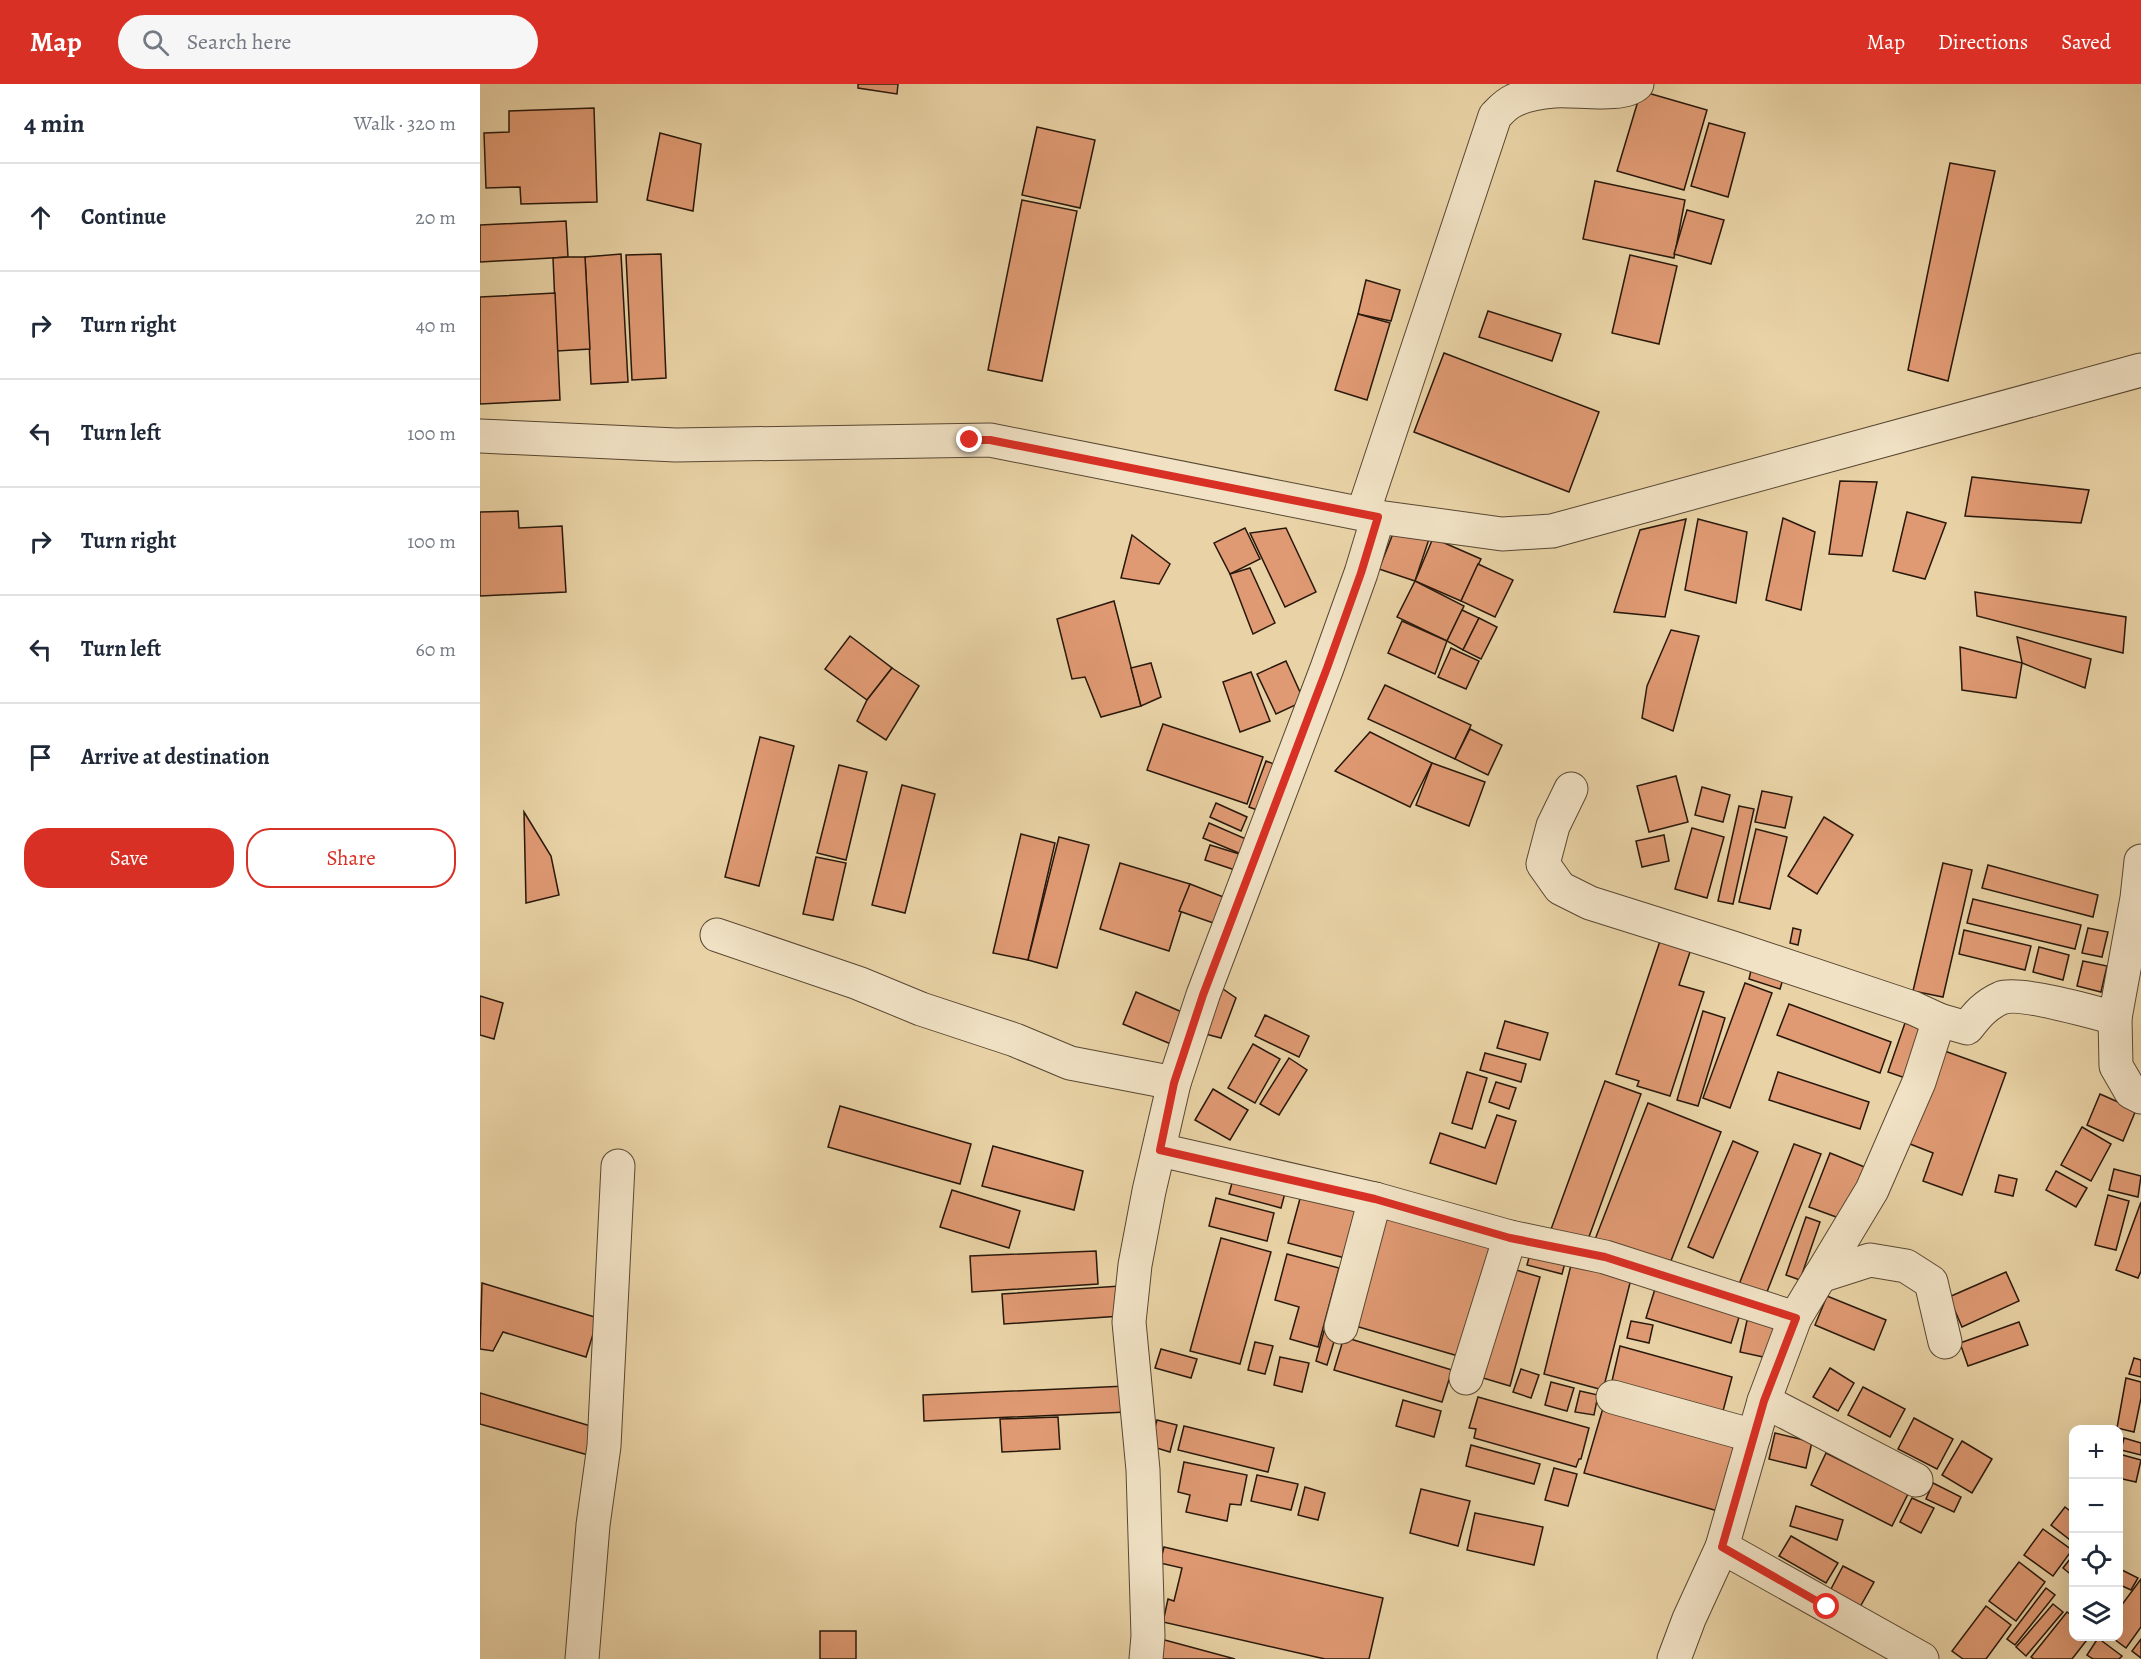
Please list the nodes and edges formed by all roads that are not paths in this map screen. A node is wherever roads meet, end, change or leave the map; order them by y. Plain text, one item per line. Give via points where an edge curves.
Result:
1 (1637, 84) edge
2 (2141, 370) edge
3 (480, 436) edge
4 (1370, 515) junction
5 (1570, 789) dead end
6 (2141, 861) edge
7 (717, 935) dead end
8 (2115, 1018) junction
9 (1939, 1020) junction
10 (1174, 1083) junction
11 (2141, 1097) edge
12 (1160, 1150) junction
13 (618, 1166) dead end
14 (1375, 1199) junction
15 (1510, 1238) junction
16 (1820, 1276) junction
17 (1796, 1318) junction
18 (1341, 1327) dead end
19 (1945, 1342) dead end
20 (1466, 1378) dead end
21 (1613, 1397) dead end
22 (1764, 1401) junction
23 (1754, 1436) junction
24 (1916, 1480) dead end
25 (1722, 1547) junction
26 (582, 1659) edge
27 (1146, 1659) edge
28 (1674, 1659) edge
29 (1922, 1659) edge

1 - 4 street via 1613,91 1554,91 1529,96 1512,101 1495,116
2 - 4 street via 1552,531 1502,534
3 - 4 street via 676,445 990,440
4 - 10 street via 1358,583 1203,995
5 - 9 street via 1553,826 1543,864 1560,888 1590,903 1913,1008
6 - 8 street
7 - 10 street via 1070,1063
8 - 9 street via 2026,998 2004,997 1984,1007 1967,1028
8 - 11 street via 2116,1066 2131,1092
9 - 16 street via 1919,1082 1872,1190
10 - 12 street
12 - 14 street
12 - 27 street via 1137,1255 1129,1322 1143,1470
13 - 26 street via 604,1446
14 - 15 street
14 - 18 street
15 - 17 street via 1605,1257
15 - 20 street
16 - 17 street
16 - 19 street via 1870,1260 1906,1266 1931,1282
17 - 22 street
21 - 23 street
22 - 23 street
22 - 24 street
23 - 25 street
25 - 28 street
25 - 29 street

